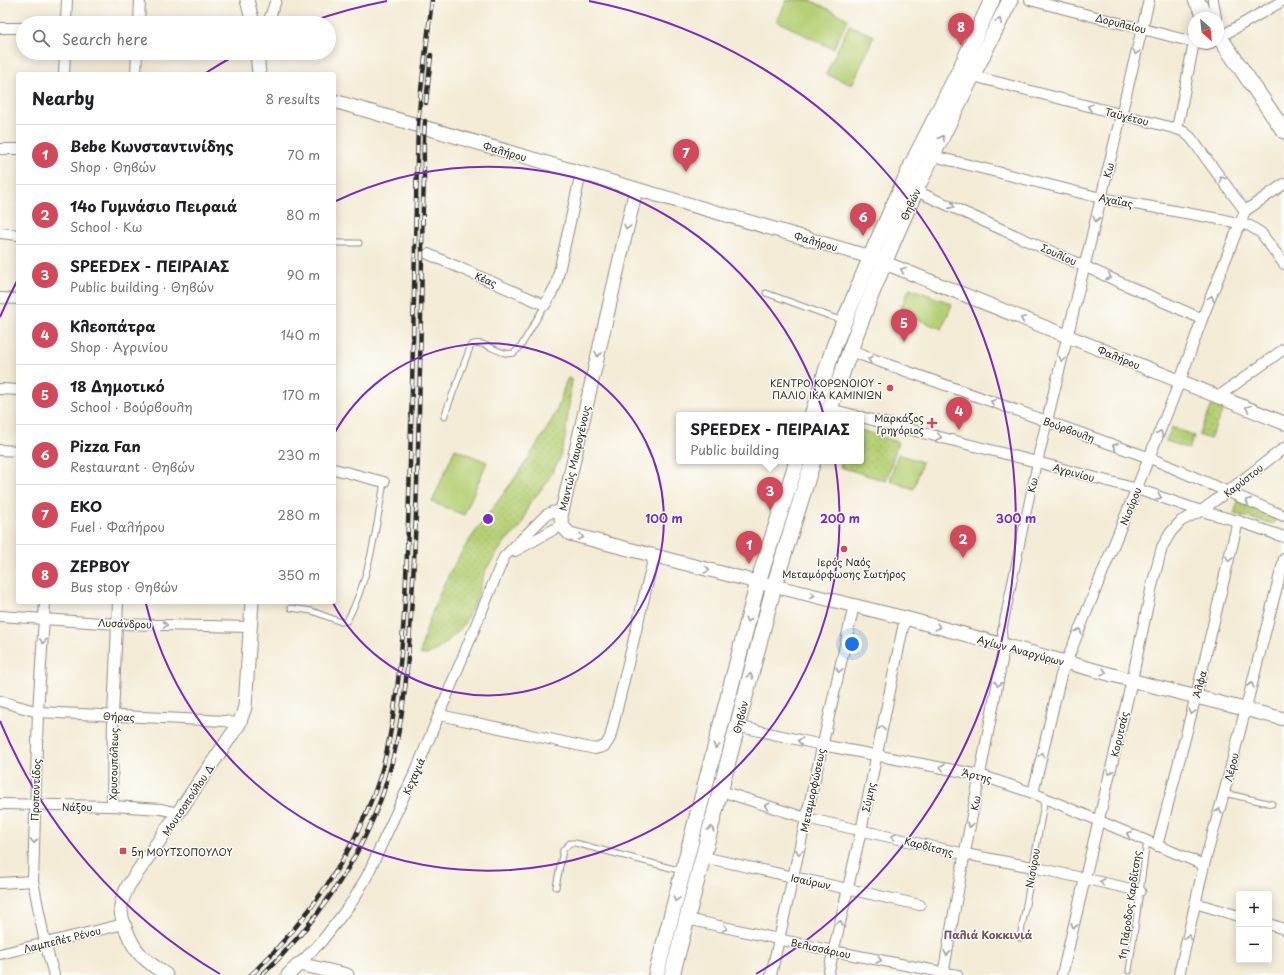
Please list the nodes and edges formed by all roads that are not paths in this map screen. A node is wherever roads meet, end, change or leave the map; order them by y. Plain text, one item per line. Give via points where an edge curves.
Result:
1 (67, 0) edge
2 (140, 0) edge
3 (247, 0) edge
4 (276, 0) edge
5 (992, 0) edge
6 (1010, 0) edge
7 (1030, 0) edge
8 (1148, 0) edge
9 (1196, 0) edge
10 (1213, 0) edge
11 (1284, 0) edge
12 (1203, 12) edge
13 (1215, 12) edge
14 (66, 16) edge
15 (139, 16) edge
16 (251, 16) edge
17 (270, 16) edge
18 (0, 28) edge
19 (16, 28) edge
20 (1142, 28) junction
21 (1224, 32) edge
22 (1188, 40) edge
23 (1224, 46) edge
24 (1193, 48) edge
25 (65, 60) edge
26 (137, 60) edge
27 (258, 60) edge
28 (64, 72) edge
29 (136, 72) edge
30 (259, 72) edge
31 (973, 76) junction
32 (336, 102) edge
33 (1121, 115) junction
34 (1177, 129) junction
35 (1284, 131) edge
36 (0, 149) edge
37 (16, 149) edge
38 (933, 156) junction
39 (581, 173) junction
40 (1284, 184) edge
41 (636, 189) junction
42 (916, 191) junction
43 (1101, 198) junction
44 (1245, 210) junction
45 (1240, 223) junction
46 (0, 233) edge
47 (16, 235) edge
48 (336, 243) edge
49 (359, 243) dead end
50 (428, 254) dead end
51 (870, 257) junction
52 (885, 262) junction
53 (1284, 264) edge
54 (1084, 266) junction
55 (766, 293) dead end
56 (0, 298) edge
57 (16, 299) edge
58 (545, 305) junction
59 (1202, 319) junction
60 (844, 322) junction
61 (1067, 336) junction
62 (1284, 349) edge
63 (850, 351) junction
64 (1180, 381) junction
65 (0, 390) edge
66 (16, 390) edge
67 (1219, 396) junction
68 (813, 412) edge
69 (829, 412) edge
70 (444, 417) dead end
71 (864, 418) edge
72 (1047, 422) junction
73 (1284, 423) edge
74 (1284, 448) edge
75 (0, 450) edge
76 (16, 451) edge
77 (1150, 458) junction
78 (1037, 462) junction
79 (796, 464) edge
80 (813, 464) edge
81 (336, 470) edge
82 (384, 482) joint
83 (1137, 490) junction
84 (1228, 492) junction
85 (562, 510) junction
86 (1201, 511) junction
87 (1284, 516) edge
88 (1238, 521) junction
89 (562, 525) junction
90 (1284, 537) edge
91 (654, 556) junction
92 (504, 557) junction
93 (1284, 559) edge
94 (758, 582) junction
95 (774, 586) junction
96 (46, 604) edge
97 (118, 604) edge
98 (253, 605) edge
99 (854, 605) junction
100 (290, 608) dead end
101 (0, 616) edge
102 (45, 618) junction
103 (905, 618) junction
104 (117, 624) junction
105 (250, 627) junction
106 (1003, 646) junction
107 (1066, 661) junction
108 (1132, 680) junction
109 (1196, 696) junction
110 (0, 701) edge
111 (1245, 710) junction
112 (38, 712) junction
113 (440, 714) junction
114 (114, 716) junction
115 (1284, 719) edge
116 (239, 724) junction
117 (737, 726) junction
118 (822, 745) junction
119 (877, 755) junction
120 (980, 774) junction
121 (721, 791) junction
122 (1033, 793) junction
123 (1224, 793) junction
124 (1045, 798) junction
125 (0, 804) edge
126 (1272, 804) dead end
127 (35, 806) junction
128 (112, 806) junction
129 (178, 813) junction
130 (806, 818) junction
131 (1099, 822) junction
132 (861, 831) junction
133 (1147, 841) junction
134 (1157, 846) junction
135 (965, 854) junction
136 (703, 856) junction
137 (1204, 865) junction
138 (1033, 867) junction
139 (683, 871) junction
140 (794, 877) junction
141 (1085, 879) junction
142 (33, 881) junction
143 (0, 883) edge
144 (556, 887) dead end
145 (848, 888) junction
146 (1140, 890) junction
147 (1195, 903) junction
148 (920, 905) dead end
149 (1236, 915) edge
150 (687, 919) junction
151 (124, 924) junction
152 (1272, 925) edge
153 (1284, 929) edge
154 (1020, 938) dead end
155 (778, 940) junction
156 (45, 943) junction
157 (833, 951) junction
158 (0, 954) edge
159 (299, 964) junction
160 (1129, 971) dead end
161 (943, 974) edge
162 (54, 975) edge
163 (166, 975) edge
164 (288, 975) edge
165 (347, 975) edge
166 (656, 975) edge
167 (672, 975) edge
168 (771, 975) edge
169 (828, 975) edge
170 (957, 975) edge
171 (1062, 975) edge
172 (1179, 975) edge

1 - 14 street
2 - 15 street
3 - 16 street
4 - 17 street
5 - 51 main road, Θηβών
31 -> 6 main road, Θηβών
7 - 20 street, Δορυλαίου
8 - 20 street, Κω
9 - 12 main road
10 - 13 street
11 - 21 street
18 - 19 street
20 - 22 street, Δορυλαίου
20 -> 33 street, Κω
23 - 35 main road
24 - 34 street
25 - 28 street
26 - 29 street
27 - 30 street
33 -> 31 street, Ταϋγέτου
38 -> 31 main road, Θηβών
32 - 39 street, Φαλήρου
33 - 34 street, Ταϋγέτου
33 - 43 street, Κω
44 -> 34 street, Ταϋγέτου via 1191,138
36 - 37 street
38 - 42 main road, Θηβών
38 - 43 street, Αχαΐας
39 - 41 street, Φαλήρου
39 - 58 street via 556,285
40 - 44 street
41 - 51 street, Φαλήρου
41 -> 85 street, Μαντώς Μαυρογένους
42 - 52 main road, Θηβών
42 -> 54 street, Σουλίου
43 - 45 street, Αχαΐας
43 -> 54 street, Κω
44 - 45 street, Νισύρου
45 - 53 street, Αχαΐας via 1261,233
59 -> 45 street, Νισύρου
46 - 47 street
48 - 49 lane
50 - 58 street, Κέας
51 - 52 street, Φαλήρου
51 - 60 main road, Θηβών
61 -> 52 street, Φαλήρου
52 - 63 main road, Θηβών
54 -> 59 street, Σουλίου
54 - 61 street, Κω
55 - 60 lane
56 - 57 street
58 - 70 lane via 521,346 514,353 506,353 478,343 471,345
59 - 64 street, Νισύρου
60 - 68 main road, Θηβών
61 - 64 street, Φαλήρου
61 -> 72 street, Κω
62 - 67 street
63 - 69 main road, Θηβών
72 -> 63 street, Βούρβουλη
64 - 67 street, Φαλήρου
77 -> 64 street, Νισύρου
65 - 66 street
73 -> 67 street, Φαλήρου
71 -> 78 street, Αγρινίου
77 -> 72 street, Βούρβουλη
72 - 78 street, Κω
74 - 84 street, Καρύστου
75 - 76 street
77 - 83 street, Νισύρου
77 - 84 street, Βούρβουλη
78 - 83 street, Αγρινίου
78 - 106 street, Κω via 1002,631
79 - 94 main road, Θηβών
80 - 95 main road, Θηβών
81 - 82 street
82 - 100 lane via 370,563 347,621 341,622 312,611
83 -> 86 street, Αγρινίου
107 -> 83 street, Νισύρου
84 - 86 street, Καρύστου
87 -> 84 street, Βούρβουλη
85 - 89 street, Μαντώς Μαυρογένους
85 - 92 street, Κεχαγιά via 546,515
86 - 88 street, Αγρινίου
86 - 108 street, Κορυτσάς via 1181,521 1162,547
88 - 90 street, Αγρινίου
88 -> 109 street, Άλφα
89 -> 91 street, Μαντώς Μαυρογένους via 570,534
89 - 92 street
91 -> 94 street, Μαντώς Μαυρογένους
91 - 113 street via 610,738 605,746 595,749
92 - 113 street, Κεχαγιά
111 -> 93 street, Λέρου
94 - 95 street, Αγίων Αναργύρων
94 -> 139 main road, Θηβών
95 -> 99 street, Αγίων Αναργύρων
117 -> 95 main road, Θηβών
96 - 102 street, Προποντίδος
97 - 104 street, Χρυσουπόλεως
98 - 105 street, Μουτσοπούλου Δ.
99 - 103 street, Αγίων Αναργύρων
99 -> 118 street, Μεταμορφώσεως
101 - 102 street, Λυσάνδρου
102 - 104 street, Λυσάνδρου
102 -> 112 street, Προποντίδος
103 -> 106 street, Αγίων Αναργύρων
119 -> 103 street, Σύμης
104 -> 105 street, Λυσάνδρου
104 - 114 street, Χρυσουπόλεως
105 - 116 street, Μουτσοπούλου Δ. via 245,707
106 - 107 street, Αγίων Αναργύρων
106 -> 120 street, Κω
107 -> 108 street, Αγίων Αναργύρων
122 -> 107 street, Νισύρου
108 - 109 street, Αγίων Αναργύρων
108 -> 131 street, Κορυτσάς
109 - 111 street, Αγίων Αναργύρων
109 -> 134 street, Άλφα
110 - 112 street, Θήρας
111 - 115 street, Αγίων Αναργύρων
111 - 123 street, Λέρου
112 - 114 street, Θήρας
112 - 127 street, Προποντίδος
113 - 159 street, Κεχαγιά via 360,888 321,942
114 - 116 street, Θήρας via 225,721
114 - 128 street, Χρυσουπόλεως
116 - 129 street, Μουτσοπούλου Δ.
118 -> 117 street, Άρτης
117 - 121 main road, Θηβών
118 - 119 street, Άρτης
118 - 130 street, Μεταμορφώσεως
120 -> 119 street, Άρτης
119 - 132 street, Σύμης
120 - 122 street, Άρτης
120 -> 135 street, Κω
130 -> 121 street, Καρδίτσης
136 -> 121 main road, Θηβών
122 - 124 street, Άρτης
123 - 126 lane
137 -> 123 street, Λέρου
124 - 131 street, Άρτης
124 - 138 lane, Νισύρου
125 - 127 street, Νάξου
127 - 128 street, Νάξου
127 -> 142 street, Προποντίδος
128 - 129 street, Νάξου via 161,809
129 - 151 street, Μουτσοπούλου Δ. via 127,888 120,907
130 - 132 street, Καρδίτσης
130 -> 140 street, Μεταμορφώσεως
133 -> 131 street, Άρτης
131 - 141 street, Κορυτσάς
135 -> 132 street, Καρδίτσης
132 - 145 street, Σύμης
133 - 134 street, Άρτης
133 - 146 lane, 1η Πάροδος Καρδίτσης
134 - 137 street, Άρτης
135 - 138 street, Καρδίτσης
135 -> 161 street, Κω
136 - 140 street, Ισαύρων
136 - 150 main road, Θηβών
137 - 147 street, Λέρου
138 - 141 street, Καρδίτσης
138 - 154 lane, Νισύρου
139 - 144 lane via 570,844 563,850
139 -> 166 main road, Θηβών
140 - 145 street, Ισαύρων
140 - 155 street, Μεταμορφώσεως
146 -> 141 street, Καρδίτσης
141 -> 171 street, Κορυτσάς
142 - 143 street
142 - 156 street, Προποντίδος
145 - 148 street, Ισαύρων
157 -> 145 street, Σύμης
146 - 160 lane, 1η Πάροδος Καρδίτσης
147 - 149 street
172 -> 147 street, Λέρου
150 -> 155 street, Βελισσάριου
150 - 167 main road, Θηβών
151 - 156 street, Λαμπελέτ Ρένου
151 - 163 street, Μουτσοπούλου Δ. via 138,952
152 - 153 street
155 - 157 street, Βελισσάριου
155 - 168 street, Μεταμορφώσεως
156 - 158 street, Λαμπελέτ Ρένου
156 - 162 street, Προποντίδος
157 -> 161 street, Βελισσάριου
157 - 169 street, Σύμης
159 - 164 street, Κεχαγιά
159 - 165 street
161 - 170 street, Βελισσάριου

